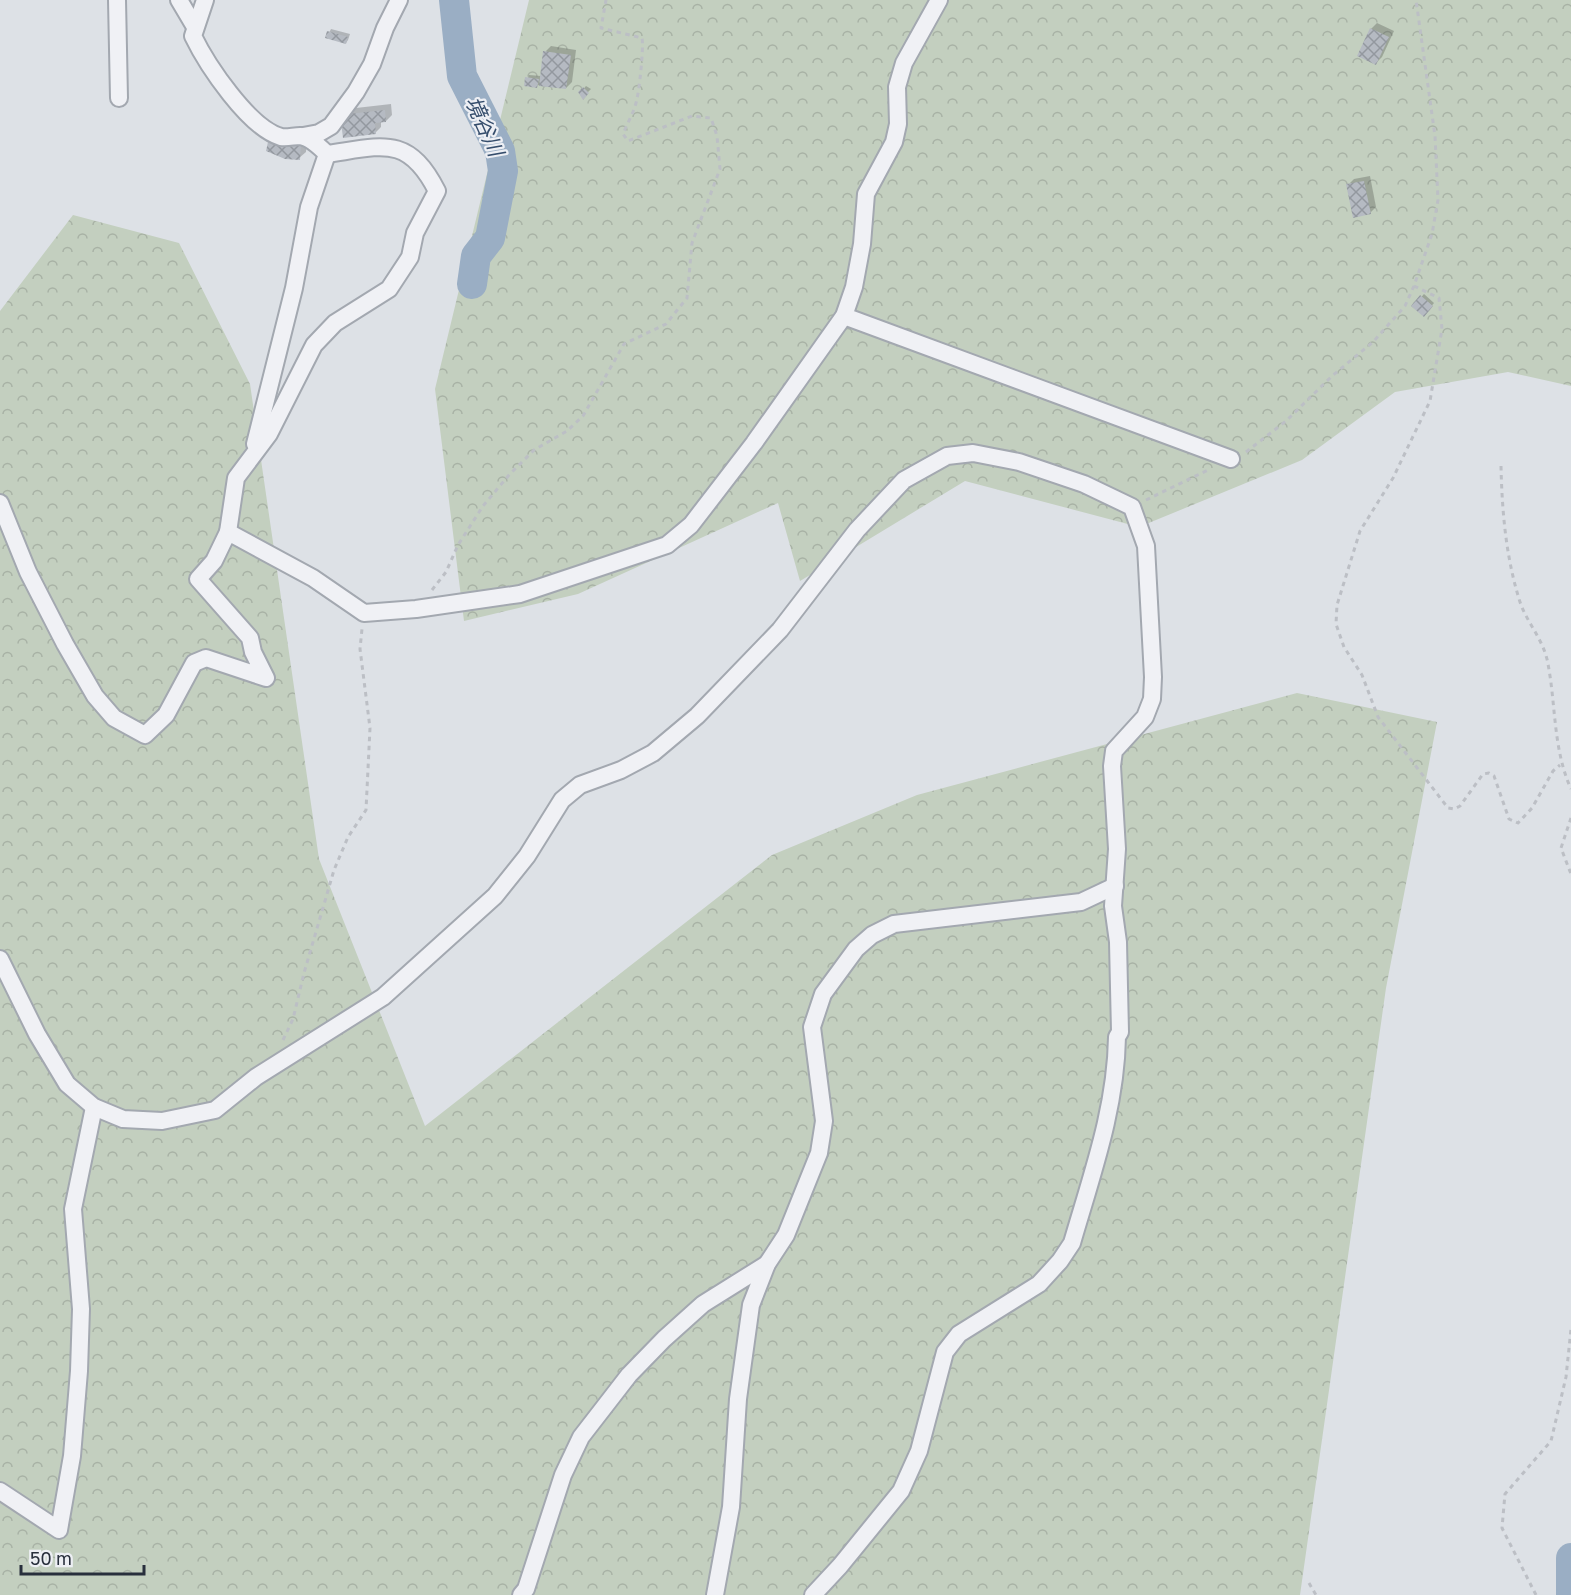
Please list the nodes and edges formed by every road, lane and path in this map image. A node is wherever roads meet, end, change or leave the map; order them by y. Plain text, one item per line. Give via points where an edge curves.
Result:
1 (117, 0) edge
2 (179, 0) edge
3 (205, 0) edge
4 (399, 0) edge
5 (606, 0) edge
6 (939, 0) edge
7 (1416, 0) edge
8 (195, 27) junction
9 (119, 98) dead end
10 (303, 136) junction
11 (327, 154) junction
12 (1414, 286) junction
13 (844, 316) junction
14 (250, 459) junction
15 (1231, 459) junction
16 (1501, 466) dead end
17 (0, 503) edge
18 (1132, 507) junction
19 (228, 532) junction
20 (416, 609) junction
21 (364, 612) junction
22 (1560, 765) junction
23 (1571, 789) edge
24 (1571, 818) edge
25 (1571, 874) edge
26 (1115, 886) junction
27 (0, 959) edge
28 (280, 1045) dead end
29 (94, 1107) junction
30 (767, 1264) junction
31 (1571, 1329) edge
32 (0, 1491) edge
33 (1309, 1582) dead end
34 (521, 1595) edge
35 (715, 1595) edge
36 (813, 1595) edge
37 (1316, 1595) edge
38 (1536, 1595) edge

1 - 9 street
2 - 8 street
3 - 8 street
4 - 10 street via 356,92 331,126
5 - 20 path via 601,28 642,38 644,49 637,102 623,134 628,141 692,116 711,118 717,136 720,169 692,243 687,298 666,324 624,344 583,416 567,431 534,450 509,475 483,506 446,572
6 - 13 street via 904,63 894,142 866,194 862,244
7 - 12 path via 1435,136 1438,200 1432,234
8 - 10 street via 193,36 206,63 233,98 266,129 282,137
10 - 11 street
11 - 14 street via 309,207 294,288
11 - 14 street via 376,146 402,149 427,171 437,191 415,233 410,257 389,289 335,323 314,345 269,434
12 - 15 path via 1405,306 1373,342 1286,422
12 - 22 path via 1439,298 1442,329 1430,401 1393,478 1360,531 1337,605 1336,624 1378,717 1448,808 1460,806 1483,774 1489,773 1494,776 1509,819 1518,823
13 - 15 street
13 - 20 street via 754,444 691,525 667,545 520,594
14 - 19 street via 236,478
15 - 18 path
16 - 22 path via 1503,524 1520,603 1539,636 1548,662
17 - 19 street via 28,572 95,696 114,718 145,735 166,715 194,663 206,658 266,678 250,638 198,579 214,561
18 - 26 street via 1146,546 1153,677 1152,699 1145,717 1114,751
18 - 29 street via 1084,484 1019,462 973,453 947,456 930,464 904,480 857,530 780,630 697,716 653,753 580,786 562,800 527,856 495,896 383,997 256,1077 215,1110 162,1121 123,1119
19 - 21 street via 313,578
20 - 21 street
21 - 28 path via 360,649 370,728 366,810 348,837 334,870 293,1019
22 - 23 path
24 - 25 path via 1561,848
26 - 30 street via 1081,902 894,924 856,949 823,994 812,1027 824,1121 819,1153 786,1235
26 - 36 street via 1120,1032 1116,1075 1110,1110 1072,1243 1039,1284 959,1334 945,1352 918,1451 901,1491
27 - 29 street via 67,1084
29 - 32 street via 73,1209 81,1309 79,1371 72,1456 59,1530
30 - 34 street via 703,1304 664,1338 629,1375 581,1437 562,1475
30 - 35 street via 751,1305 738,1399 731,1507
31 - 38 path via 1566,1377 1551,1441 1505,1494 1502,1528
33 - 37 path

